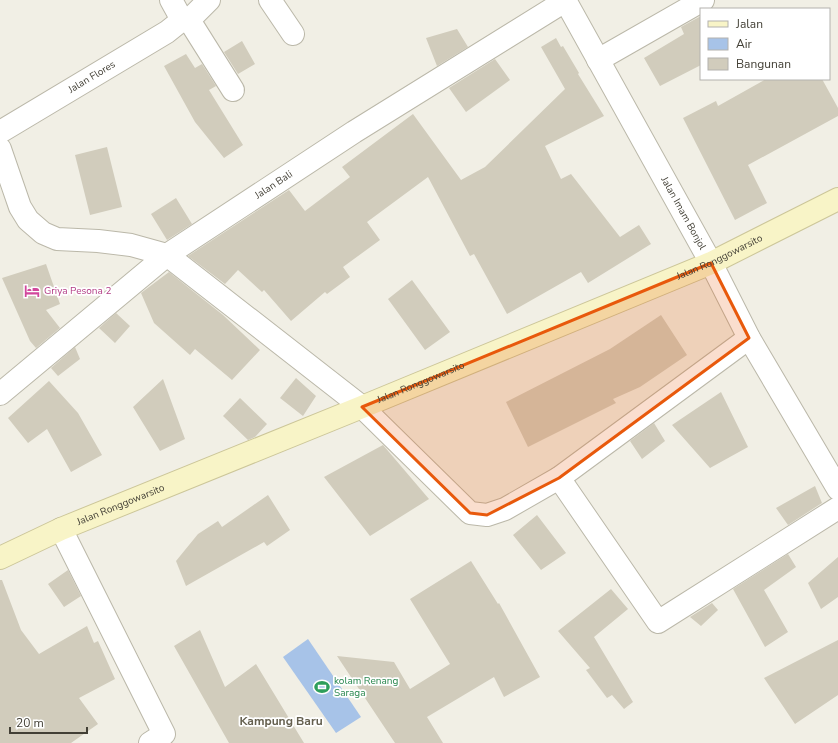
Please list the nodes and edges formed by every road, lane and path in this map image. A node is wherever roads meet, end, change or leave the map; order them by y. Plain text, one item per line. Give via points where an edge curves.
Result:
1 (171, 0) edge
2 (209, 0) edge
3 (270, 0) edge
4 (565, 0) edge
5 (703, 0) edge
6 (185, 20) junction
7 (293, 34) dead end
8 (598, 60) junction
9 (233, 90) dead end
10 (0, 132) edge
11 (0, 149) edge
12 (838, 199) edge
13 (167, 255) junction
14 (711, 263) junction
15 (749, 338) junction
16 (0, 394) edge
17 (362, 408) junction
18 (559, 478) junction
19 (838, 489) edge
20 (838, 508) edge
21 (61, 529) junction
22 (0, 558) edge
23 (150, 743) edge

1 - 6 street
2 - 6 street, Jalan Flores
3 - 7 street
4 - 8 street, Jalan Imam Bonjol
4 - 13 street, Jalan Bali via 354,132
5 - 8 street
6 - 9 street
6 - 10 street, Jalan Flores
8 - 14 street, Jalan Imam Bonjol
11 - 13 street via 20,207 28,220 43,233 57,240 131,245
12 - 14 main road, Jalan Ronggowarsito
13 - 16 street, Jalan Bali
13 - 17 street
14 - 15 street, Jalan Imam Bonjol
14 - 17 main road, Jalan Ronggowarsito
15 - 18 street
15 - 19 street, Jalan Imam Bonjol
17 - 18 street via 470,513 487,515 505,509
17 - 21 main road, Jalan Ronggowarsito
18 - 20 street via 658,622
21 - 22 main road, Jalan Ronggowarsito
21 - 23 street via 164,734

